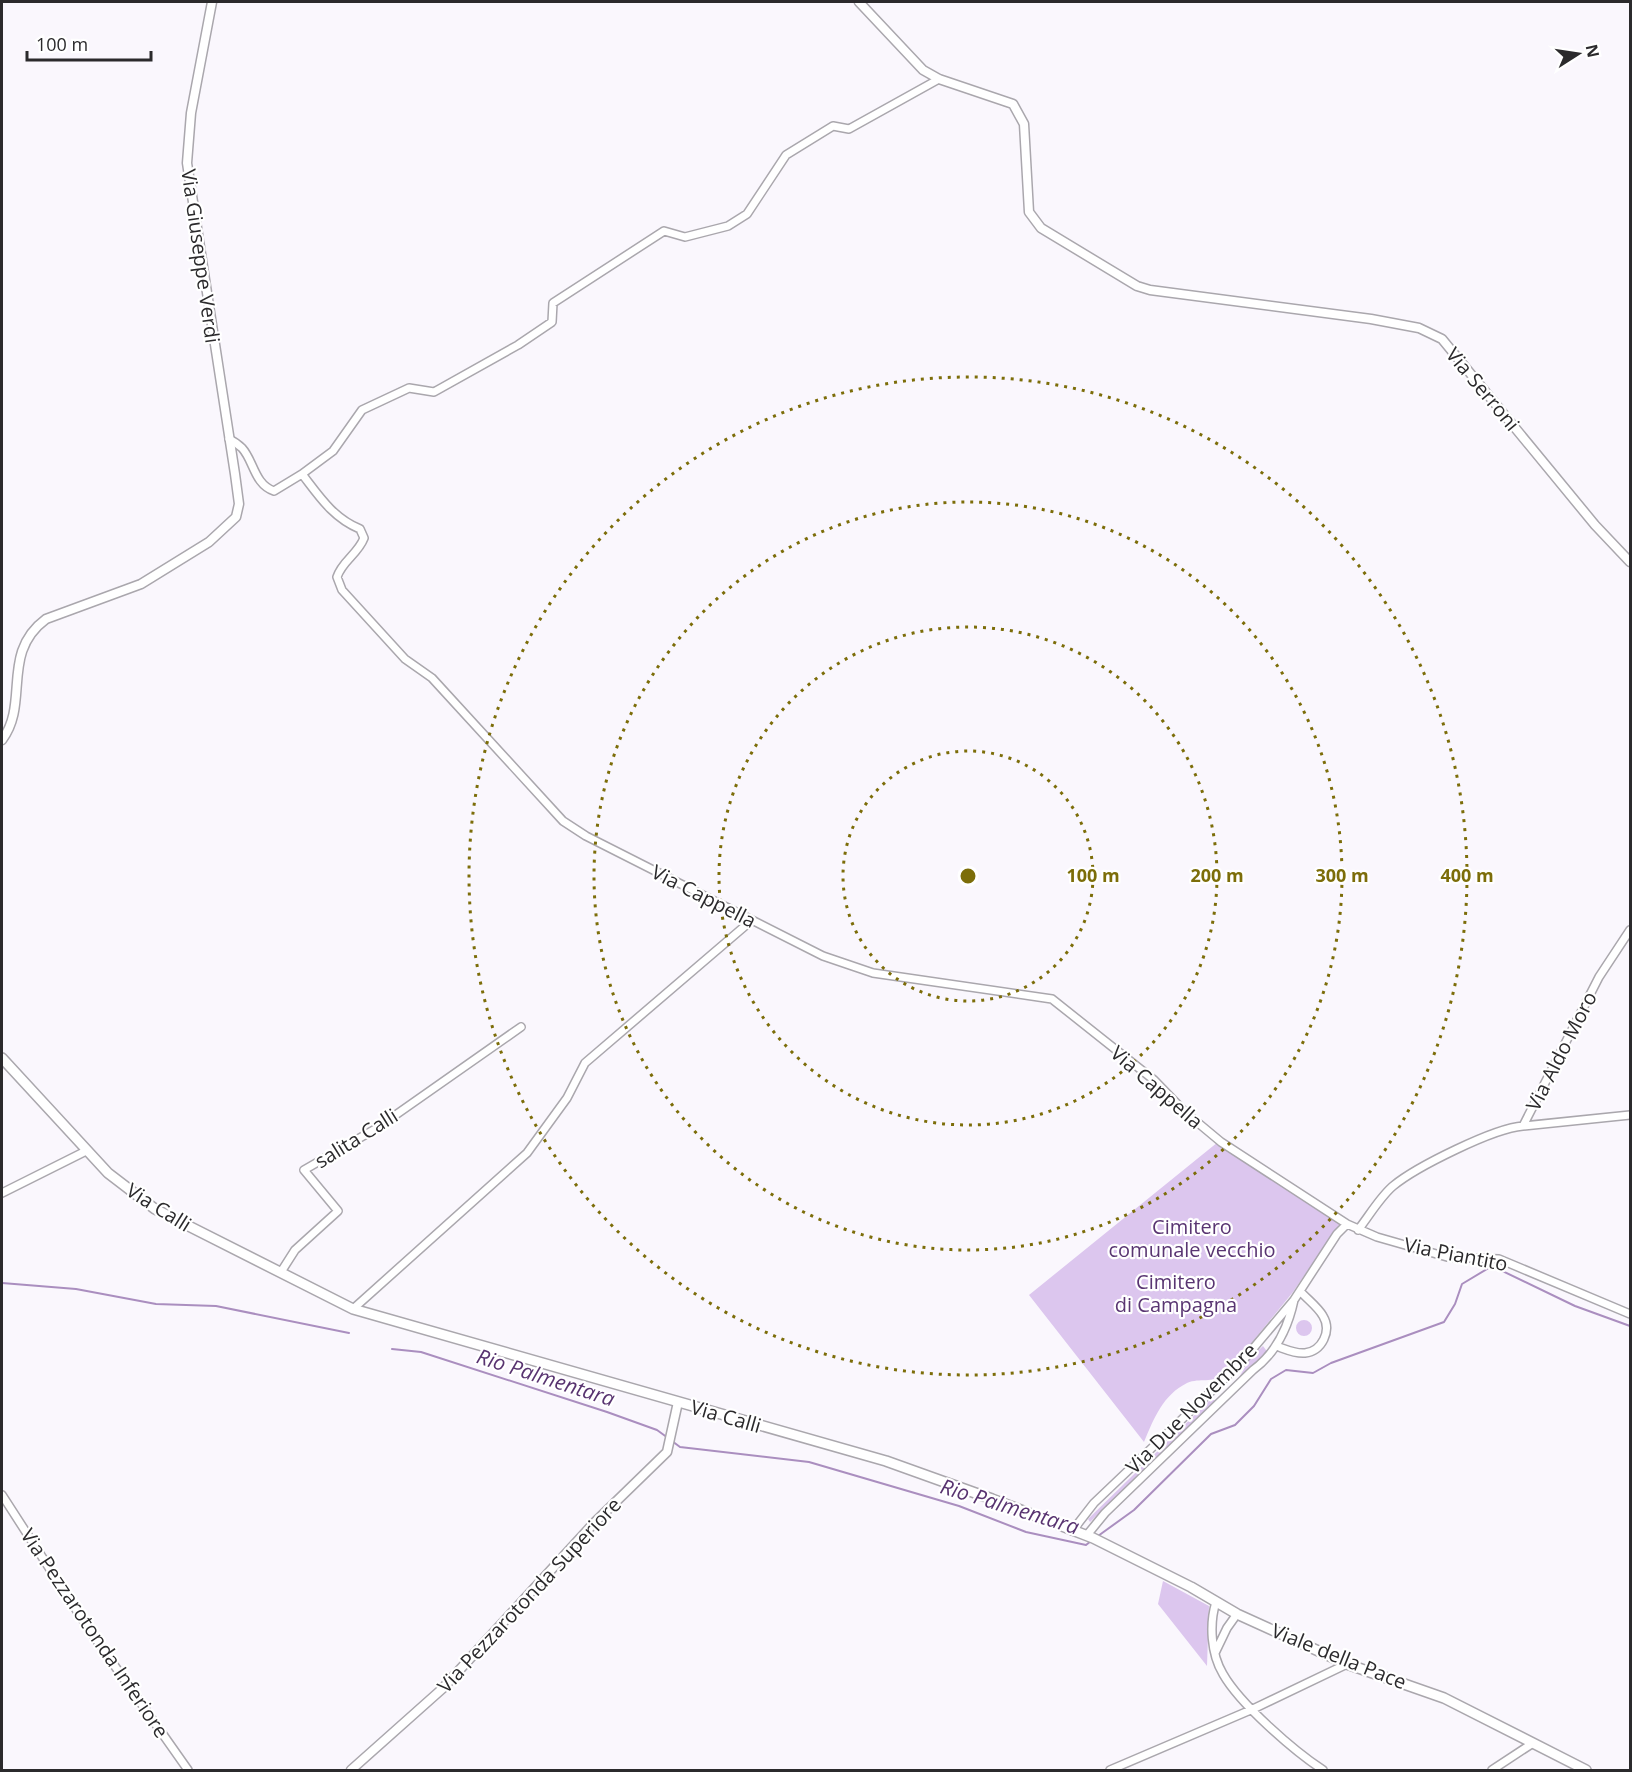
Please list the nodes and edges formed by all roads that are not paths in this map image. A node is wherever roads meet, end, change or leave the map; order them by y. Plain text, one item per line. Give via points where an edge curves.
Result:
1 (212, 2) edge
2 (859, 2) edge
3 (939, 79) junction
4 (229, 439) junction
5 (302, 474) junction
6 (1630, 562) edge
7 (2, 741) edge
8 (752, 920) junction
9 (1630, 930) edge
10 (521, 1027) dead end
11 (2, 1058) edge
12 (1630, 1115) edge
13 (1523, 1126) junction
14 (86, 1151) junction
15 (2, 1193) edge
16 (1347, 1224) junction
17 (1358, 1230) junction
18 (280, 1272) junction
19 (1300, 1291) junction
20 (1294, 1300) junction
21 (353, 1309) junction
22 (1630, 1314) edge
23 (1276, 1346) junction
24 (678, 1402) junction
25 (2, 1495) edge
26 (1073, 1530) junction
27 (1090, 1536) junction
28 (1216, 1602) junction
29 (1237, 1614) junction
30 (1215, 1653) junction
31 (1347, 1664) junction
32 (1253, 1709) junction
33 (1533, 1743) junction
34 (188, 1770) edge
35 (351, 1770) edge
36 (1110, 1770) edge
37 (1323, 1770) edge
38 (1492, 1770) edge
39 (1587, 1770) edge

1 - 4 street, Via Giuseppe Verdi via 191,113 187,164
2 - 3 street, Via Serroni via 923,70
3 - 5 street via 849,129 833,126 786,155 747,214 728,226 685,237 664,231 554,303 552,322 518,345 434,392 409,388 362,410 333,451
3 - 6 street, Via Serroni via 1013,104 1024,124 1029,212 1041,228 1137,286 1371,319 1419,328 1442,339
4 - 5 street via 243,448 251,468 267,488 274,491
4 - 7 street, Via Giuseppe Verdi via 239,504 236,517 209,542 141,584 46,619 33,628 21,652 10,722
5 - 8 street, Via Cappella via 333,514 360,529 364,538 361,547 340,567 337,577 342,590 405,659 432,678 563,821
8 - 16 street, Via Cappella via 823,956 873,973 1052,999 1154,1080 1221,1142
8 - 21 street via 585,1063 567,1098 527,1153
9 - 13 street, Via Aldo Moro via 1599,977
10 - 18 street, salita Calli via 377,1128 304,1170 338,1211 295,1250
11 - 14 main road, Via Calli
12 - 13 street
13 - 17 street, Via Aldo Moro via 1475,1141 1404,1178 1392,1187
14 - 15 street
14 - 18 main road, Via Calli via 155,1209
16 - 17 street, Via Piantito
16 - 19 street, Via Due Novembre
17 - 22 street, Via Piantito via 1448,1257 1499,1259
18 - 21 main road, Via Calli
19 - 20 street, Via Due Novembre
19 - 23 street via 1323,1315 1327,1331 1324,1339 1304,1353
20 - 23 street, Via Due Novembre
20 - 26 street, Via Due Novembre via 1224,1381 1094,1503
21 - 24 main road, Via Calli
23 - 27 street, Via Due Novembre via 1271,1357 1105,1513
24 - 26 main road, Via Calli via 886,1461
24 - 35 street, Via Pezzarotonda Superiore via 666,1452 594,1523 442,1689
25 - 34 street, Via Pezzarotonda Inferiore via 88,1628
26 - 27 main road, Via Calli
27 - 28 main road, Viale della Pace
28 - 29 main road, Viale della Pace
28 - 30 street via 1212,1634
29 - 30 street
29 - 31 main road, Viale della Pace
30 - 32 street via 1223,1676
31 - 32 street
31 - 33 main road, Viale della Pace via 1444,1698
32 - 36 street
32 - 37 street
33 - 38 street
33 - 39 main road, Viale della Pace

